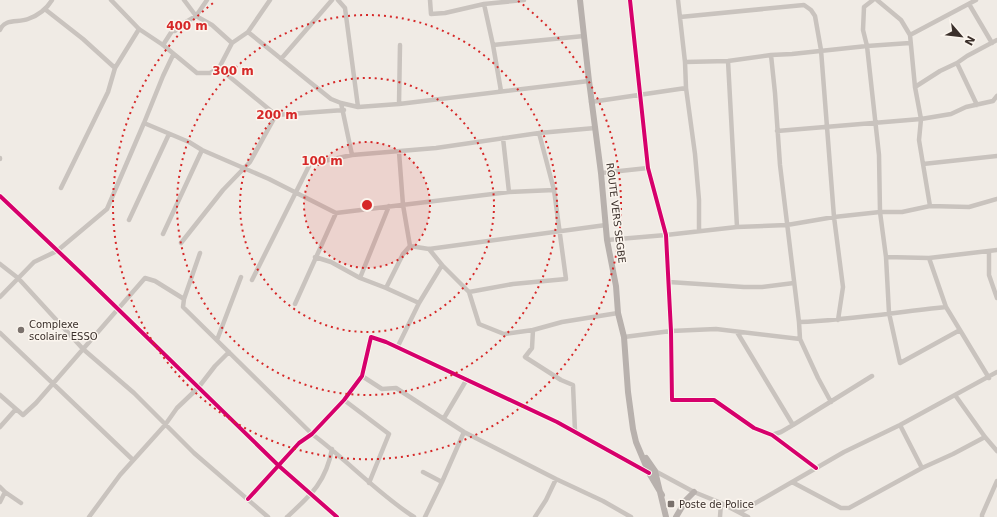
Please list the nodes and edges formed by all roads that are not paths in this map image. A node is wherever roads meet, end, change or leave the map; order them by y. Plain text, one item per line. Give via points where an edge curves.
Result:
1 (52, 0) edge
2 (111, 0) edge
3 (184, 0) edge
4 (207, 0) edge
5 (270, 0) edge
6 (332, 0) edge
7 (338, 0) edge
8 (430, 0) edge
9 (524, 0) edge
10 (581, 0) edge
11 (630, 0) edge
12 (678, 0) edge
13 (873, 0) edge
14 (877, 0) edge
15 (976, 0) edge
16 (484, 4) junction
17 (969, 4) junction
18 (46, 10) junction
19 (196, 16) junction
20 (680, 17) junction
21 (139, 29) junction
22 (0, 30) edge
23 (248, 32) junction
24 (910, 35) junction
25 (584, 36) junction
26 (997, 40) edge
27 (232, 43) junction
28 (910, 43) junction
29 (992, 43) junction
30 (163, 45) junction
31 (400, 45) dead end
32 (492, 45) junction
33 (867, 46) junction
34 (821, 50) junction
35 (173, 55) junction
36 (771, 55) junction
37 (281, 60) junction
38 (728, 61) junction
39 (685, 62) junction
40 (957, 63) junction
41 (115, 68) junction
42 (219, 68) junction
43 (588, 81) junction
44 (915, 87) junction
45 (686, 88) junction
46 (501, 91) junction
47 (640, 95) junction
48 (997, 96) edge
49 (993, 101) junction
50 (591, 102) junction
51 (341, 103) junction
52 (400, 104) junction
53 (977, 105) junction
54 (997, 106) edge
55 (358, 107) junction
56 (344, 110) junction
57 (276, 115) junction
58 (921, 119) junction
59 (876, 123) junction
60 (144, 124) junction
61 (827, 127) junction
62 (594, 128) junction
63 (778, 131) junction
64 (539, 133) junction
65 (169, 134) junction
66 (503, 138) junction
67 (202, 150) junction
68 (399, 152) junction
69 (352, 155) junction
70 (997, 156) edge
71 (923, 164) junction
72 (244, 167) junction
73 (648, 168) junction
74 (601, 173) junction
75 (61, 188) dead end
76 (554, 190) junction
77 (296, 192) junction
78 (509, 192) junction
79 (0, 196) edge
80 (997, 199) edge
81 (404, 204) junction
82 (389, 206) junction
83 (930, 206) junction
84 (880, 212) junction
85 (336, 213) junction
86 (834, 217) junction
87 (129, 220) dead end
88 (606, 225) junction
89 (787, 225) junction
90 (737, 227) junction
91 (699, 230) junction
92 (560, 232) junction
93 (164, 234) dead end
94 (666, 235) junction
95 (607, 240) junction
96 (181, 243) dead end
97 (410, 246) junction
98 (429, 249) junction
99 (997, 250) edge
100 (57, 251) junction
101 (989, 252) junction
102 (200, 253) dead end
103 (315, 257) junction
104 (886, 257) junction
105 (930, 258) junction
106 (0, 264) edge
107 (442, 265) junction
108 (241, 277) dead end
109 (18, 278) junction
110 (360, 278) junction
111 (252, 280) dead end
112 (669, 282) junction
113 (794, 283) junction
114 (386, 288) junction
115 (469, 292) junction
116 (0, 297) edge
117 (997, 298) edge
118 (184, 299) junction
119 (419, 303) junction
120 (294, 304) dead end
121 (946, 307) junction
122 (118, 310) junction
123 (618, 312) junction
124 (889, 313) junction
125 (838, 320) junction
126 (799, 322) junction
127 (533, 330) junction
128 (960, 330) junction
129 (671, 331) junction
130 (736, 332) junction
131 (0, 333) edge
132 (624, 337) junction
133 (800, 339) junction
134 (217, 340) junction
135 (83, 348) junction
136 (397, 348) junction
137 (229, 352) junction
138 (997, 372) edge
139 (362, 376) junction
140 (872, 376) dead end
141 (988, 378) junction
142 (467, 380) junction
143 (53, 384) junction
144 (198, 388) junction
145 (0, 394) edge
146 (955, 395) junction
147 (344, 400) junction
148 (831, 402) junction
149 (16, 409) junction
150 (444, 418) junction
151 (165, 425) junction
152 (793, 425) junction
153 (900, 425) junction
154 (0, 427) edge
155 (575, 431) junction
156 (464, 432) junction
157 (312, 434) junction
158 (772, 435) junction
159 (985, 437) junction
160 (332, 449) junction
161 (997, 451) edge
162 (133, 460) junction
163 (278, 466) junction
164 (816, 468) junction
165 (922, 468) junction
166 (423, 472) dead end
167 (652, 472) junction
168 (556, 479) junction
169 (997, 481) edge
170 (369, 482) junction
171 (442, 482) junction
172 (792, 482) junction
173 (0, 487) edge
174 (5, 492) junction
175 (694, 492) junction
176 (311, 494) junction
177 (248, 499) junction
178 (0, 502) edge
179 (20, 503) dead end
180 (721, 503) junction
181 (740, 512) junction
182 (629, 516) edge
183 (89, 517) edge
184 (268, 517) edge
185 (287, 517) edge
186 (337, 517) edge
187 (414, 517) edge
188 (426, 517) edge
189 (535, 517) edge
190 (666, 517) edge
191 (676, 517) edge
192 (720, 517) edge
193 (748, 517) edge
194 (982, 517) edge

1 - 18 street
2 - 21 street
3 - 19 street
4 - 19 street
5 - 23 street
6 - 37 street
7 - 55 street via 345,8
8 - 16 street via 431,14
9 - 16 street
10 - 25 main road, ROUTE VERS SEGBE
11 - 47 street
12 - 20 street
13 - 33 street via 864,7 863,30
14 - 24 street via 902,20
15 - 17 street
16 - 32 street
17 - 24 street
17 - 29 street
18 - 22 street via 26,20 7,22
18 - 41 street
19 - 27 street
19 - 30 street via 172,31
20 - 34 street via 804,5 815,16
20 - 39 street
21 - 30 street
21 - 41 street
23 - 27 street
23 - 37 street
24 - 28 street
25 - 32 street
25 - 43 main road, ROUTE VERS SEGBE
26 - 29 street
27 - 42 street
28 - 33 street
28 - 44 street
29 - 40 street
30 - 35 street
31 - 52 street
32 - 46 street
33 - 34 street
33 - 59 street
34 - 36 street
34 - 61 street
35 - 42 street via 197,73 210,73
35 - 60 street
36 - 38 street
36 - 63 street
37 - 51 street
38 - 39 street
38 - 90 street
39 - 45 street
40 - 44 street
40 - 53 street
41 - 75 street via 108,92
42 - 57 street
43 - 46 street
43 - 50 main road, ROUTE VERS SEGBE
44 - 58 street
45 - 47 street
45 - 91 street via 696,161
46 - 52 street
47 - 50 street
47 - 73 street
48 - 49 street
49 - 53 street
49 - 54 street
50 - 62 main road, ROUTE VERS SEGBE
51 - 55 street
51 - 56 street
52 - 55 street
53 - 58 street via 951,114
56 - 57 street
56 - 69 street
57 - 72 street via 250,162
58 - 59 street
58 - 71 street via 919,140
59 - 61 street
59 - 84 street
60 - 65 street
60 - 100 street via 107,209
61 - 63 street
61 - 86 street
62 - 64 street
62 - 74 main road, ROUTE VERS SEGBE
63 - 89 street
64 - 66 street
64 - 76 street
65 - 67 street
65 - 87 street
66 - 68 street
66 - 78 street
67 - 72 street
67 - 93 street
68 - 69 street
68 - 81 street
69 - 77 street via 310,164
70 - 71 street
71 - 83 street
72 - 77 street
72 - 96 street
73 - 74 street
73 - 94 street
74 - 88 main road, ROUTE VERS SEGBE
76 - 78 street
76 - 92 street
77 - 85 street
77 - 111 street
78 - 81 street
79 - 100 street
80 - 83 street via 969,207
81 - 82 street
81 - 97 street
82 - 85 street
82 - 110 street
83 - 84 street via 902,212
84 - 86 street
84 - 104 street
85 - 103 street
86 - 89 street
86 - 125 street via 843,287
88 - 92 street
88 - 95 main road, ROUTE VERS SEGBE
89 - 90 street
89 - 113 street
90 - 91 street
91 - 94 street
92 - 98 street
92 - 115 street via 566,279 513,284
94 - 95 street
94 - 112 street
95 - 123 main road, ROUTE VERS SEGBE
97 - 98 street
97 - 114 street via 403,254
98 - 107 street
99 - 101 street
100 - 109 street via 34,262
100 - 122 street
101 - 105 street
101 - 117 street via 989,275
102 - 118 street
103 - 110 street via 331,262
103 - 120 street
104 - 105 street
104 - 124 street
105 - 121 street
106 - 109 street
107 - 115 street
107 - 119 street
108 - 134 street
109 - 116 street
109 - 135 street
110 - 114 street
112 - 113 street via 744,287
112 - 129 street
113 - 126 street
114 - 119 street
115 - 127 street via 479,324 504,334
118 - 122 street via 155,281 145,278
118 - 134 street via 183,307
119 - 136 street
121 - 124 street
121 - 128 street
122 - 135 street
122 - 144 street
123 - 127 street
123 - 132 main road, ROUTE VERS SEGBE
124 - 125 street
124 - 128 street via 900,363
125 - 126 street
126 - 133 street
127 - 155 street via 532,348 525,357 573,385
128 - 141 street
129 - 130 street via 716,329
129 - 132 street
129 - 158 street via 672,400 714,400 754,428
130 - 133 street
130 - 152 street
131 - 143 street
132 - 167 main road, ROUTE VERS SEGBE via 634,433
133 - 148 street
134 - 137 street
135 - 143 street
135 - 151 street via 134,393
136 - 139 street via 371,337
136 - 142 street
137 - 144 street
137 - 157 street
138 - 141 street
139 - 147 street
139 - 150 street via 382,389 396,388
140 - 148 street
141 - 146 street
142 - 150 street
142 - 155 street
143 - 149 street via 23,415
143 - 162 street
144 - 151 street via 177,408
144 - 163 street
145 - 149 street
146 - 153 street
146 - 159 street
147 - 157 street
147 - 170 street via 389,434
148 - 152 street
149 - 154 street
150 - 156 street
151 - 162 street
151 - 177 street
152 - 158 street
153 - 164 street
153 - 165 street
155 - 167 street
156 - 168 street
156 - 171 street
157 - 160 street
157 - 163 street via 299,443
158 - 164 street
159 - 161 street
159 - 165 street
160 - 170 street
160 - 176 street via 330,462
162 - 183 street
163 - 176 street
163 - 177 street
164 - 172 street
165 - 172 street via 845,509
166 - 171 street
167 - 175 street
167 - 190 main road, ROUTE VERS SEGBE via 662,495
168 - 182 street via 603,500
168 - 189 street
169 - 194 street
170 - 187 street
171 - 188 street
172 - 181 street
173 - 174 street
174 - 178 street
174 - 179 street
175 - 180 street
175 - 191 main road
176 - 185 street
176 - 186 street
177 - 184 street
180 - 181 street
180 - 192 street
181 - 193 street

